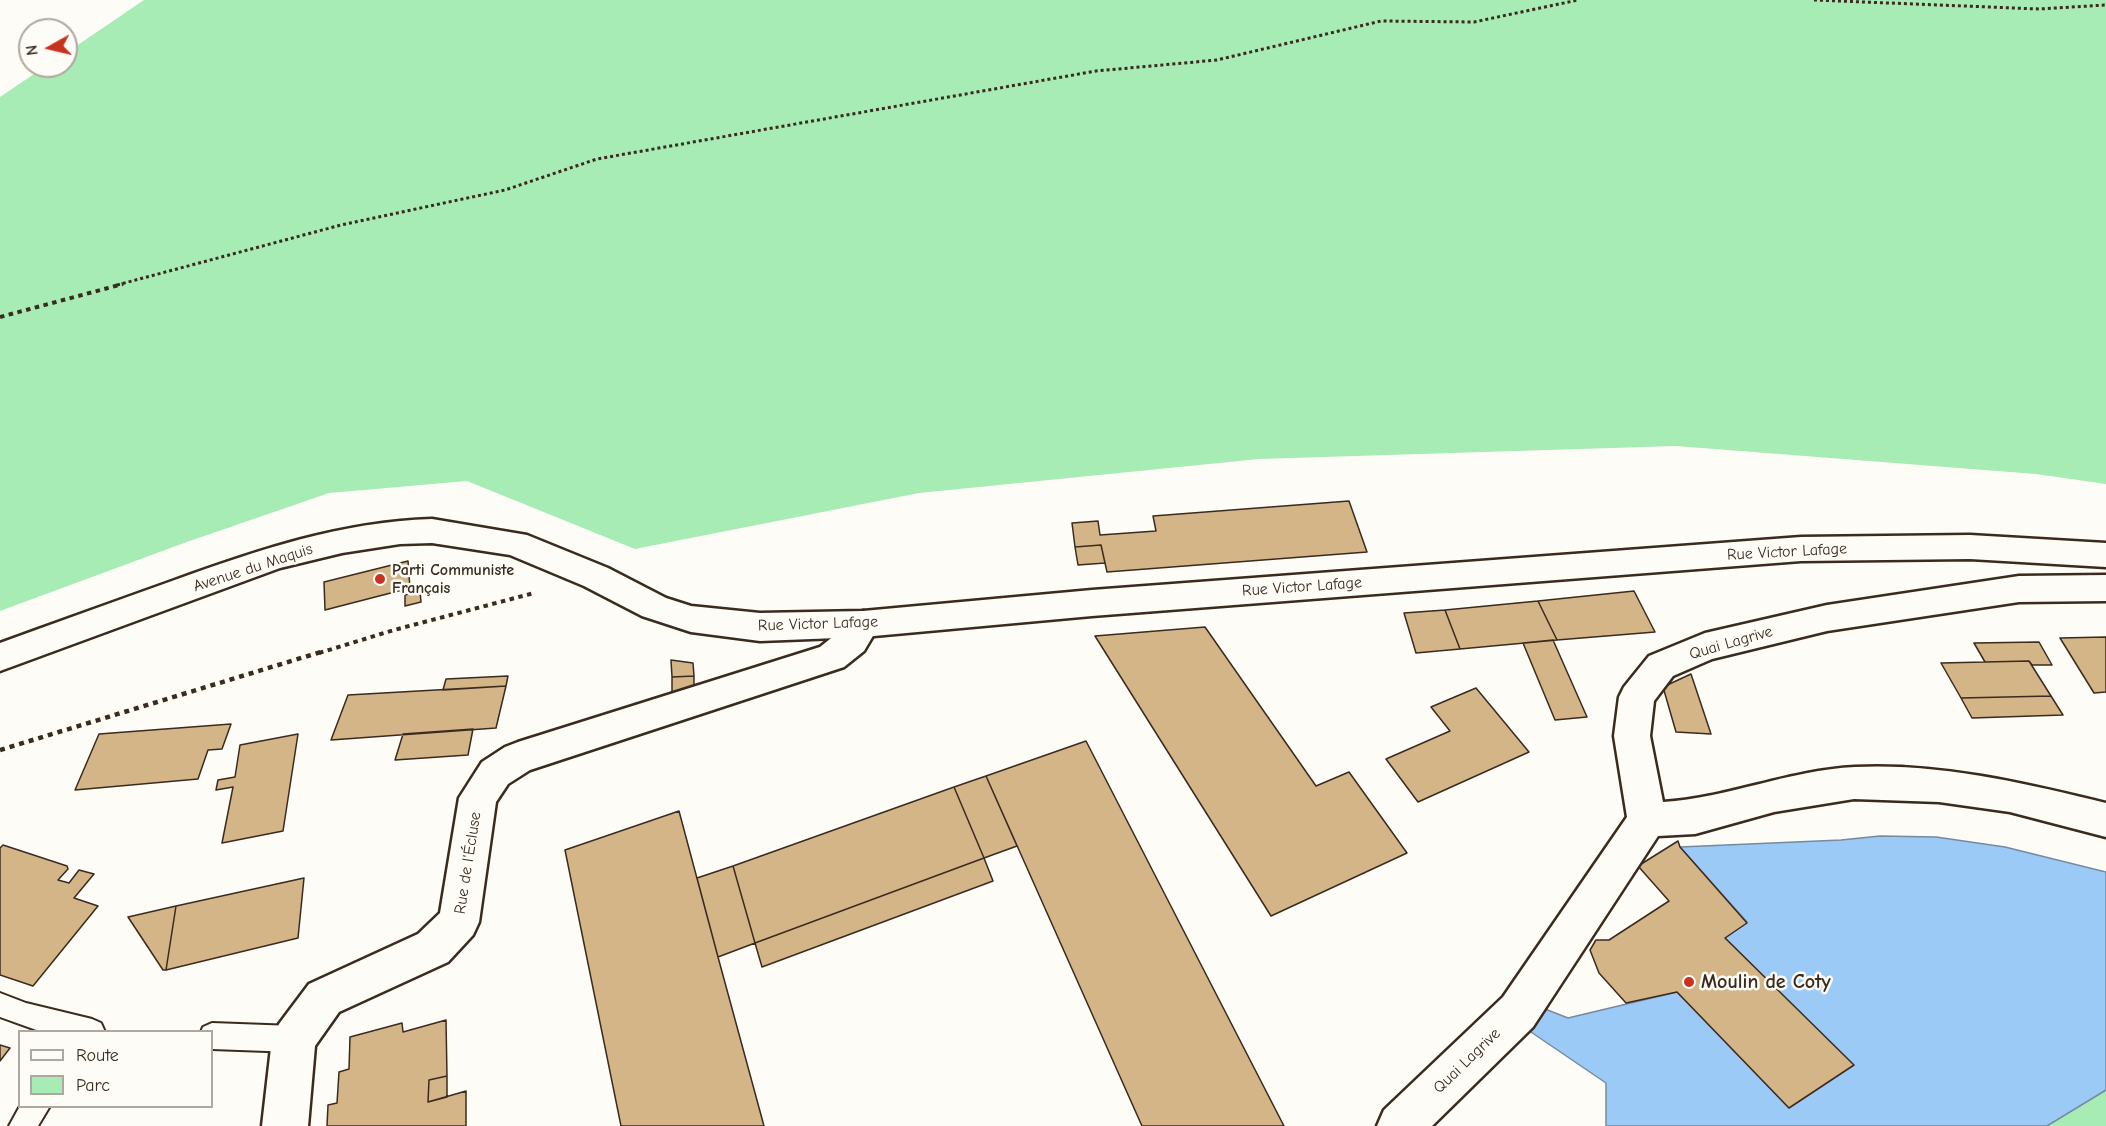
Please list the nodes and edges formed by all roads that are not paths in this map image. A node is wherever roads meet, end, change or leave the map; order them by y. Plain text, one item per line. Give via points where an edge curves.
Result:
1 (515, 544) joint
2 (2106, 555) edge
3 (2106, 588) edge
4 (863, 624) junction
5 (0, 657) edge
6 (1647, 820) junction
7 (2106, 820) edge
8 (0, 1005) edge
9 (85, 1030) edge
10 (213, 1036) edge
11 (294, 1039) junction
12 (37, 1108) edge
13 (22, 1126) edge
14 (285, 1126) edge
15 (1401, 1126) edge

1 - 4 street, Rue Victor Lafage via 596,577 654,607 691,619 760,627
1 - 5 street, Avenue du Maquis via 432,531 342,541 275,557
2 - 4 street, Rue Victor Lafage via 1970,547 1801,549
3 - 6 street, Quai Lagrive via 2019,589 1827,618 1706,647 1661,666 1637,697 1632,736
4 - 11 street, Rue de l'Écluse via 852,641 832,657 518,758 495,773 478,798 459,922 433,948 324,998
6 - 7 street via 1695,817 1774,796 1854,783 1939,786 2010,796
6 - 15 street, Quai Lagrive via 1518,1012
8 - 9 lane
10 - 11 lane
11 - 14 street
12 - 13 lane

